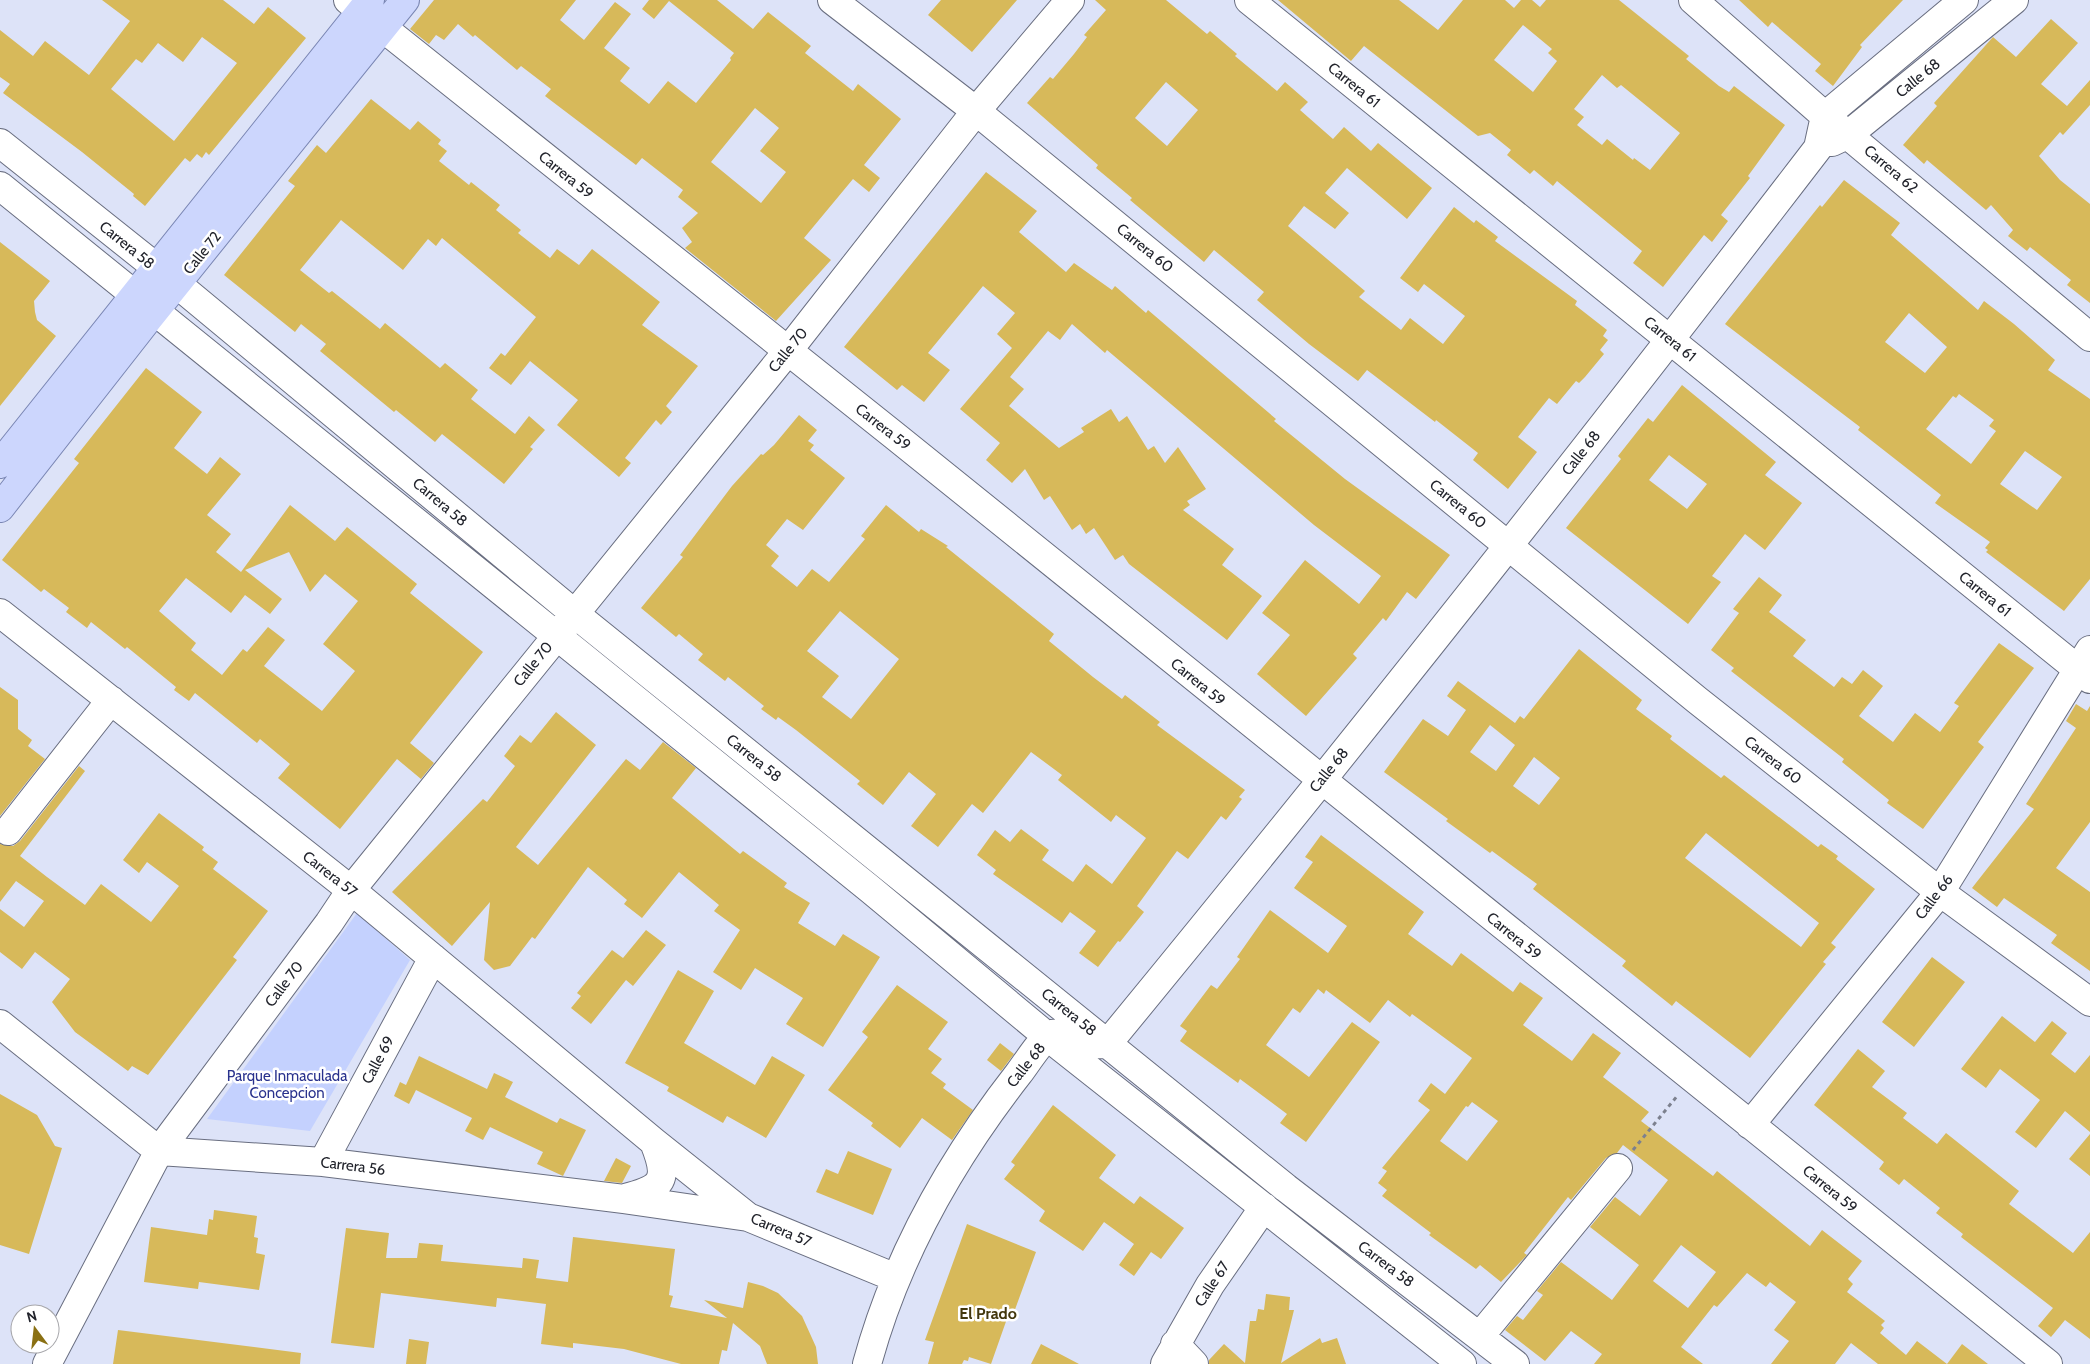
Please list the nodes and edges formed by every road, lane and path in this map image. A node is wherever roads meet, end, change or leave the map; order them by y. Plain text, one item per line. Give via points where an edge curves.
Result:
1 (405, 0) edge
2 (832, 0) edge
3 (1070, 0) edge
4 (1249, 0) edge
5 (1693, 0) edge
6 (1964, 0) edge
7 (2014, 0) edge
8 (360, 4) edge
9 (382, 28) junction
10 (976, 111) junction
11 (1826, 116) junction
12 (1849, 134) junction
13 (0, 143) edge
14 (1818, 148) junction
15 (0, 186) edge
16 (156, 267) junction
17 (177, 284) junction
18 (134, 294) junction
19 (155, 310) junction
20 (2090, 337) edge
21 (1671, 339) junction
22 (787, 352) junction
23 (0, 464) edge
24 (0, 508) edge
25 (1508, 545) junction
26 (0, 613) edge
27 (574, 614) junction
28 (555, 636) junction
29 (2086, 666) edge
30 (111, 700) junction
31 (1321, 780) junction
32 (8, 832) dead end
33 (352, 890) junction
34 (1940, 892) junction
35 (433, 958) junction
36 (2090, 1002) edge
37 (0, 1024) edge
38 (1048, 1037) junction
39 (1108, 1043) junction
40 (1691, 1079) junction
41 (1750, 1125) junction
42 (654, 1142) junction
43 (159, 1150) junction
44 (323, 1162) junction
45 (1618, 1168) joint
46 (1278, 1181) junction
47 (624, 1198) junction
48 (1261, 1205) junction
49 (748, 1217) junction
50 (896, 1278) junction
51 (1480, 1336) junction
52 (1170, 1354) edge
53 (48, 1364) edge
54 (868, 1364) edge
55 (1194, 1364) edge
56 (1462, 1364) edge
57 (1515, 1364) edge
58 (2048, 1364) edge

1 - 9 main road, Calle 72
2 - 10 street, Carrera 60
3 - 10 street, Calle 70
4 - 21 street, Carrera 61
5 - 11 street, Carrera 62
6 - 11 street, Calle 68
7 - 12 street, Calle 68
8 - 9 street, Carrera 59
8 - 16 main road, Calle 72
9 - 17 main road, Calle 72
9 - 22 street, Carrera 59
10 - 22 street, Calle 70
10 - 25 street, Carrera 60
11 - 12 street, Carrera 62
11 - 14 street, Calle 68
12 - 14 street, Calle 68
12 - 20 street, Carrera 62
13 - 16 street, Carrera 58
14 - 21 street, Calle 68
15 - 18 street, Carrera 58
16 - 17 street, Carrera 58
16 - 18 main road, Calle 72
17 - 19 main road, Calle 72
17 - 27 street, Carrera 58
18 - 19 street, Carrera 58
18 - 23 main road, Calle 72
19 - 24 main road, Calle 72
19 - 28 street, Carrera 58
21 - 25 street, Calle 68
21 - 29 street, Carrera 61
22 - 27 street, Calle 70
22 - 31 street, Carrera 59
25 - 31 street, Calle 68
25 - 34 street, Carrera 60
26 - 30 street, Carrera 57
27 - 28 street, Calle 70
27 - 39 street, Carrera 58
28 - 33 street, Calle 70
28 - 38 street, Carrera 58
29 - 34 street, Calle 66
30 - 32 street
30 - 33 street, Carrera 57
31 - 39 street, Calle 68
31 - 40 street, Carrera 59
33 - 35 street, Carrera 57
33 - 43 street, Calle 70
34 - 36 street, Carrera 60
34 - 41 street, Calle 66
35 - 42 street, Carrera 57
35 - 44 street, Calle 69
37 - 43 street
38 - 39 street, Calle 68 via 1062,1034 1091,1046
38 - 48 street, Carrera 58
38 - 50 street, Calle 68 via 996,1102 942,1185
39 - 46 street, Carrera 58
40 - 41 street, Carrera 59
40 - 45 path
41 - 58 street, Carrera 59
42 - 47 street, Carrera 57 via 663,1165 659,1182 652,1189
42 - 49 street, Carrera 57
43 - 44 street, Carrera 56
43 - 53 street, Calle 70
44 - 47 street, Carrera 56
45 - 51 street
46 - 48 street, Calle 67 via 1281,1204
46 - 51 street, Carrera 58
47 - 49 street, Carrera 56
48 - 52 street, Calle 67
48 - 56 street, Carrera 58
49 - 50 street, Carrera 57
50 - 54 street, Calle 68
51 - 57 street, Carrera 58
52 - 55 street

